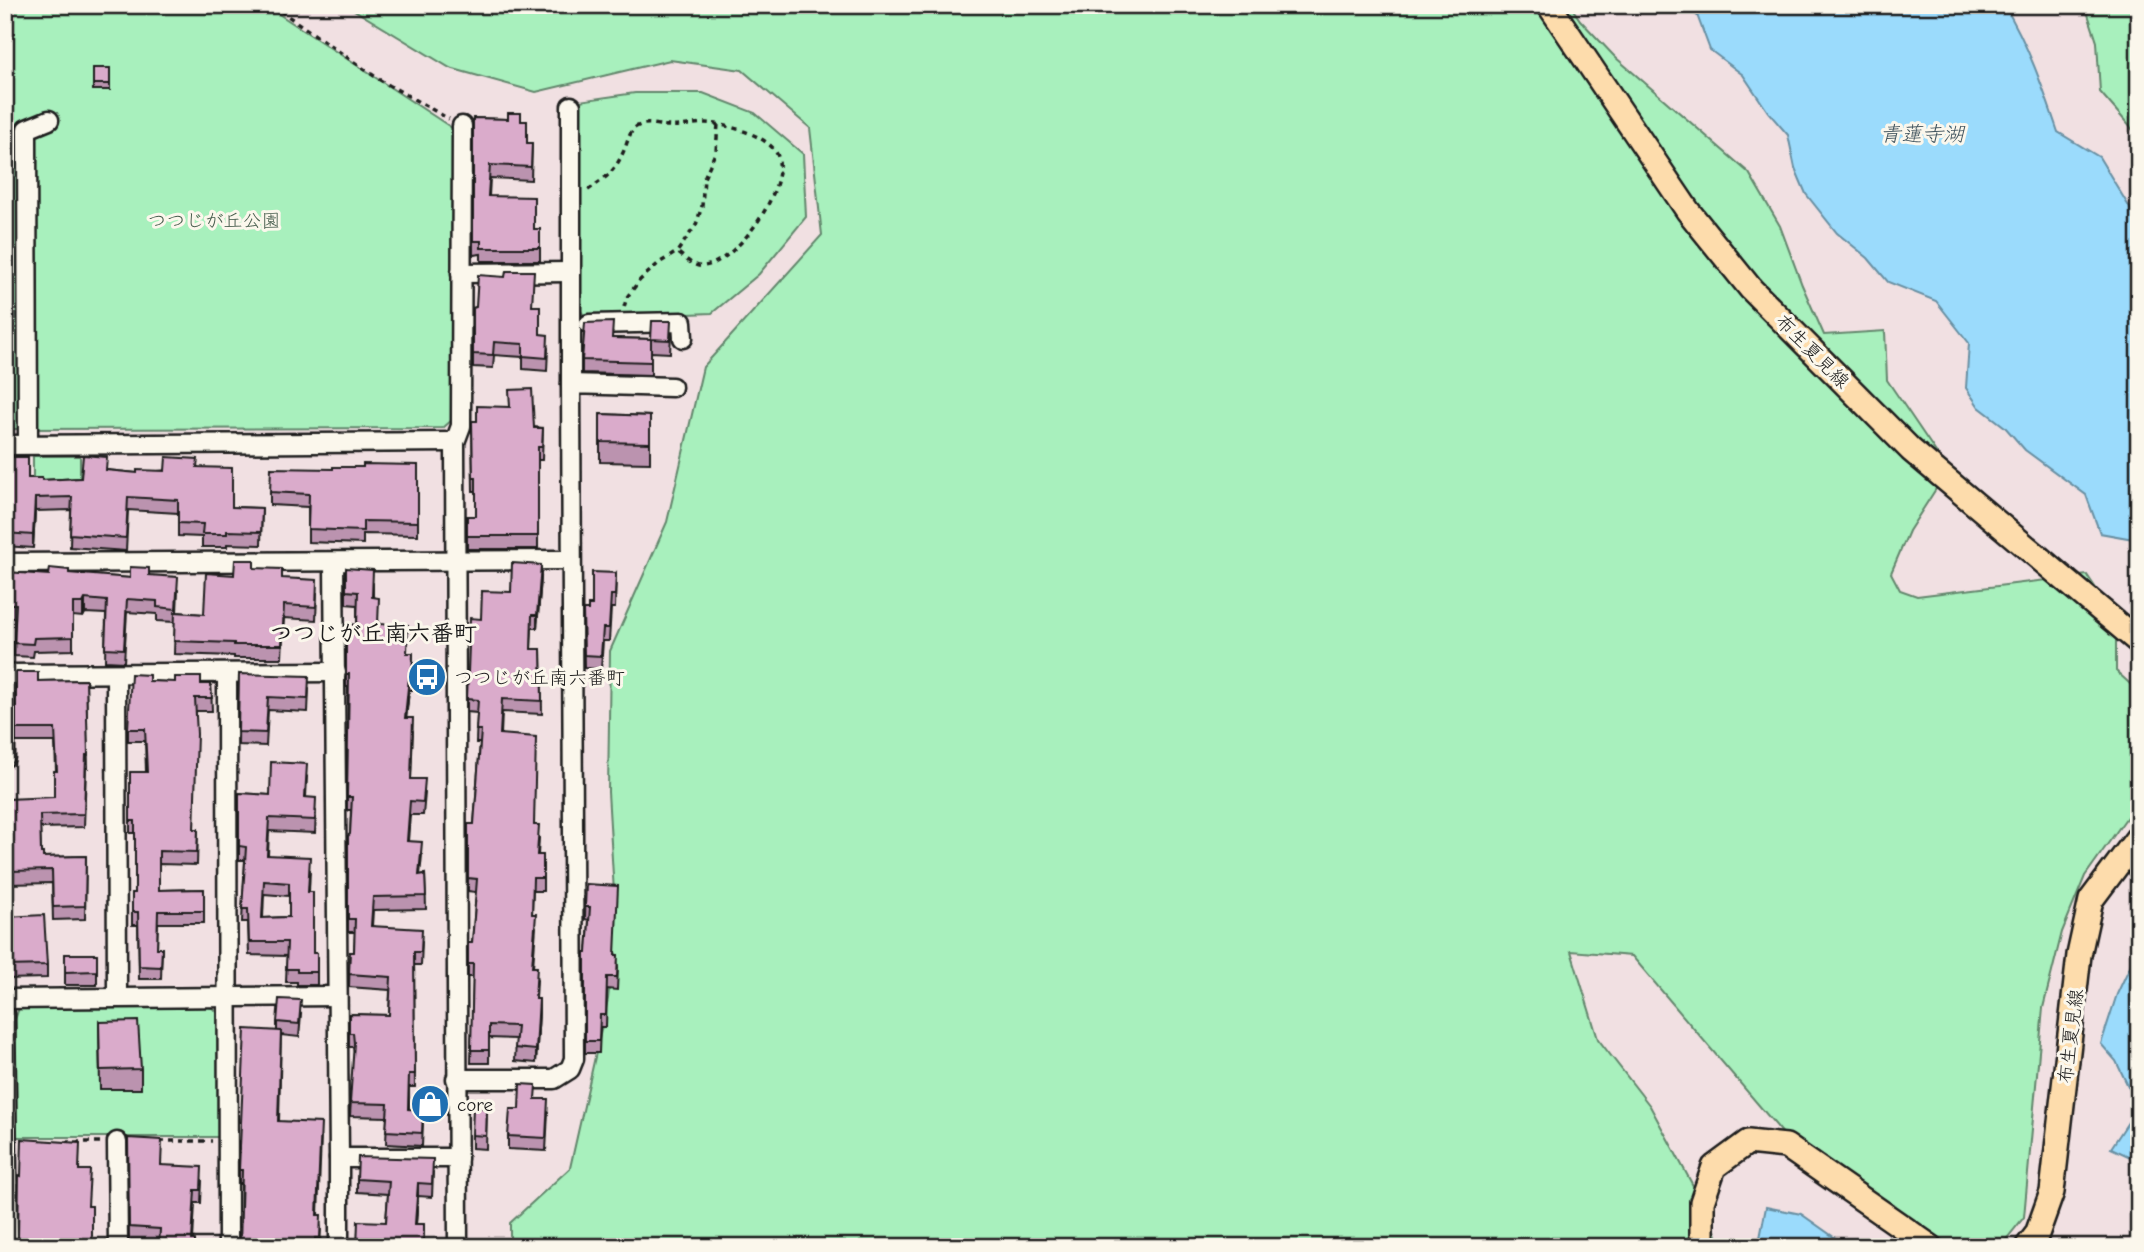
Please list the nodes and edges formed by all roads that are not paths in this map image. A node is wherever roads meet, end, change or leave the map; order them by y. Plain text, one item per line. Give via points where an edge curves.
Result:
1 (1549, 5) edge
2 (571, 106) dead end
3 (49, 120) dead end
4 (461, 126) road end
5 (570, 272) junction
6 (461, 273) junction
7 (571, 324) junction
8 (683, 338) dead end
9 (571, 384) junction
10 (672, 387) dead end
11 (455, 442) junction
12 (5, 444) edge
13 (28, 444) junction
14 (570, 560) junction
15 (454, 562) junction
16 (5, 563) edge
17 (334, 563) junction
18 (2139, 642) edge
19 (335, 672) junction
20 (116, 674) junction
21 (227, 674) junction
22 (5, 757) edge
23 (2139, 836) edge
24 (337, 996) junction
25 (117, 997) junction
26 (227, 997) junction
27 (5, 999) edge
28 (5, 1014) edge
29 (456, 1079) junction
30 (117, 1142) dead end
31 (339, 1158) junction
32 (458, 1158) junction
33 (8, 1247) edge
34 (118, 1247) edge
35 (228, 1247) edge
36 (339, 1247) edge
37 (458, 1247) edge
38 (1702, 1247) edge
39 (1931, 1247) edge
40 (2027, 1247) edge

1 - 18 main road, 布生夏見線 via 1688,211 1751,289 1911,450
2 - 5 street
3 - 13 street via 27,129
4 - 6 street
5 - 6 street
5 - 7 street
6 - 11 street via 461,426
7 - 8 street via 682,323
7 - 9 street
9 - 10 street
9 - 14 street
11 - 13 street
11 - 15 street
12 - 13 street
14 - 15 street
14 - 29 street via 574,1059 570,1069 554,1079
15 - 17 street
15 - 29 street
16 - 17 street
17 - 19 street
19 - 21 street
19 - 24 street
20 - 21 street
20 - 22 street via 5,674
20 - 25 street
21 - 26 street
23 - 40 main road, 布生夏見線 via 2091,900 2079,955 2052,1192 2037,1234
24 - 26 street
24 - 31 street
25 - 26 street
25 - 27 street
26 - 35 street
28 - 33 street
29 - 32 street
30 - 34 street
31 - 32 street
31 - 36 street
32 - 37 street
38 - 39 main road via 1702,1202 1714,1167 1748,1142 1786,1146

